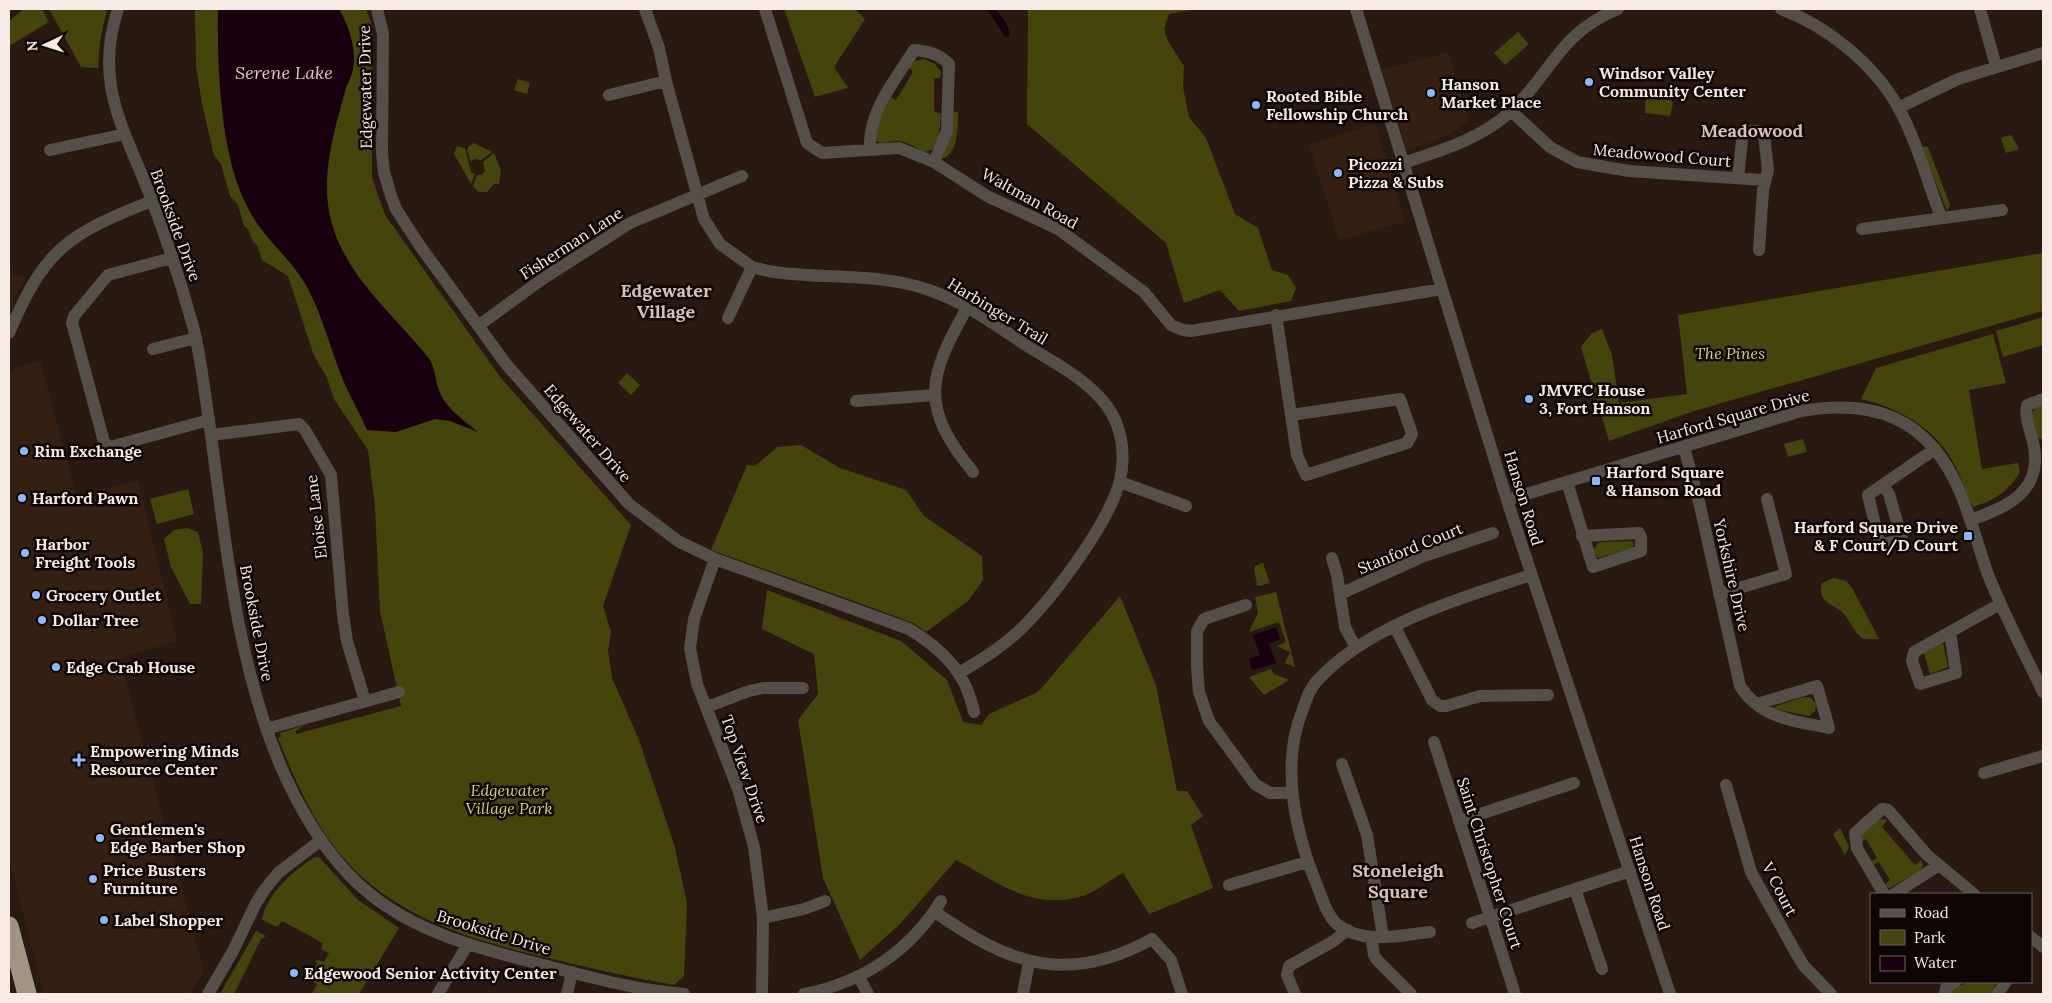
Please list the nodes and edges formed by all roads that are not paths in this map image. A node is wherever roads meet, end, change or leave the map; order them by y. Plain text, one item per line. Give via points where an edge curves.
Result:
1 (118, 9) edge
2 (377, 9) edge
3 (645, 9) edge
4 (766, 9) edge
5 (1356, 9) edge
6 (1618, 9) edge
7 (1780, 9) edge
8 (1980, 9) edge
9 (2043, 53) edge
10 (1996, 66) junction
11 (666, 81) junction
12 (610, 95) dead end
13 (1898, 108) junction
14 (1511, 111) junction
15 (125, 134) junction
16 (870, 149) junction
17 (50, 150) dead end
18 (934, 162) junction
19 (1403, 163) junction
20 (742, 176) dead end
21 (1738, 178) junction
22 (1764, 180) junction
23 (696, 193) junction
24 (152, 201) junction
25 (2002, 210) dead end
26 (1941, 217) junction
27 (1862, 229) dead end
28 (1759, 250) dead end
29 (172, 258) junction
30 (752, 267) junction
31 (1442, 289) junction
32 (967, 308) junction
33 (1276, 315) junction
34 (728, 318) dead end
35 (478, 326) junction
36 (9, 333) edge
37 (196, 338) junction
38 (153, 349) dead end
39 (934, 395) junction
40 (2043, 399) edge
41 (856, 401) dead end
42 (1291, 415) junction
43 (208, 420) junction
44 (211, 435) junction
45 (1684, 447) junction
46 (2039, 447) edge
47 (1935, 449) junction
48 (973, 472) dead end
49 (1120, 482) junction
50 (1567, 482) junction
51 (1883, 485) dead end
52 (1767, 499) dead end
53 (1507, 500) junction
54 (1186, 506) dead end
55 (1970, 520) junction
56 (1493, 533) dead end
57 (1582, 536) junction
58 (1332, 558) dead end
59 (715, 559) junction
60 (1531, 575) junction
61 (1340, 594) junction
62 (1719, 594) junction
63 (2000, 604) junction
64 (1246, 605) dead end
65 (1395, 627) junction
66 (1950, 632) dead end
67 (1356, 648) junction
68 (959, 673) junction
69 (803, 688) dead end
70 (399, 692) dead end
71 (2043, 692) edge
72 (1548, 694) dead end
73 (364, 701) junction
74 (1757, 704) junction
75 (707, 707) junction
76 (974, 712) dead end
77 (266, 729) junction
78 (1434, 742) dead end
79 (2043, 756) edge
80 (1342, 764) dead end
81 (1984, 773) dead end
82 (1574, 783) dead end
83 (1726, 785) dead end
84 (1292, 793) junction
85 (1459, 821) junction
86 (320, 840) junction
87 (1307, 862) junction
88 (1939, 865) junction
89 (1630, 871) junction
90 (1229, 885) dead end
91 (1575, 889) junction
92 (1883, 893) edge
93 (1896, 893) edge
94 (1973, 893) edge
95 (826, 901) dead end
96 (1488, 917) junction
97 (763, 918) junction
98 (1472, 923) dead end
99 (9, 926) edge
100 (1348, 930) junction
101 (1430, 932) dead end
102 (1377, 937) junction
103 (468, 944) junction
104 (1029, 962) junction
105 (1602, 969) dead end
106 (572, 972) junction
107 (860, 977) junction
108 (1954, 983) edge
109 (2005, 983) edge
110 (27, 994) edge
111 (208, 994) edge
112 (438, 994) edge
113 (567, 994) edge
114 (680, 994) edge
115 (684, 994) edge
116 (762, 994) edge
117 (804, 994) edge
118 (868, 994) edge
119 (1023, 994) edge
120 (1182, 994) edge
121 (1295, 994) edge
122 (1411, 994) edge
123 (1515, 994) edge
124 (1670, 994) edge
125 (1831, 994) edge
126 (1945, 994) edge
127 (1997, 994) edge

1 - 15 street, Brookside Drive via 108,65 110,88
2 - 35 street, Edgewater Drive via 383,34 382,152 391,196 408,228
3 - 11 street, Harbinger Trail via 659,48
4 - 16 street, Waltman Road via 807,143 822,153
5 - 19 street, Hanson Road
6 - 14 street via 1594,20 1575,34
7 - 13 street via 1839,42 1877,78
8 - 10 street
9 - 10 street
10 - 13 street via 1937,87
11 - 12 street
11 - 23 street, Harbinger Trail
13 - 26 street
14 - 19 street via 1472,139
14 - 21 street, Meadowood Court via 1550,147 1577,162 1629,171
15 - 17 street
15 - 24 street, Brookside Drive
16 - 18 street, Waltman Road via 899,148
16 - 18 street via 871,125 876,111 914,50 925,51 941,56 949,64 947,131
18 - 33 street, Waltman Road via 987,196 1058,229 1144,292 1171,326 1191,331
19 - 31 street, Hanson Road
20 - 23 street, Fisherman Lane
21 - 22 street, Meadowood Court
21 - 22 street, Meadowood Court via 1743,131 1760,130 1764,134 1768,170
22 - 28 street, Meadowood Court
23 - 30 street, Harbinger Trail via 712,234 720,244
23 - 35 street, Fisherman Lane via 599,241
24 - 29 street, Brookside Drive
24 - 36 street via 93,226 63,245 26,294
25 - 26 street
26 - 27 street
29 - 37 street, Brookside Drive
29 - 43 street via 108,275 74,316 72,323 104,442 110,447
30 - 32 street, Harbinger Trail via 786,274 888,280 942,295
30 - 34 street
31 - 33 street, Waltman Road
31 - 53 street, Hanson Road
32 - 39 street via 940,357
32 - 49 street, Harbinger Trail via 1082,382 1102,399 1112,414 1121,440
33 - 42 street
35 - 59 street, Edgewater Drive via 506,364 629,504 678,541
37 - 38 street
37 - 43 street, Brookside Drive
39 - 41 street
39 - 48 street via 952,446
40 - 46 street via 2027,405 2026,410
42 - 42 street via 1297,455 1306,475 1407,442 1412,434 1400,399
43 - 44 street, Brookside Drive
44 - 73 street, Eloise Lane via 299,424 306,430 329,470 343,615
44 - 77 street, Brookside Drive via 245,656
45 - 47 street, Harford Square Drive via 1801,411 1835,406 1873,411 1901,420
45 - 50 street, Harford Square Drive
45 - 62 street, Yorkshire Drive
46 - 55 street via 2034,469 2020,496 2007,506
47 - 51 street
47 - 55 street, Harford Square Drive via 1960,492
49 - 54 street
49 - 68 street, Harbinger Trail via 1106,513 1078,558 1039,609 996,650
50 - 53 street, Harford Square Drive
50 - 57 street
52 - 62 street via 1786,574
53 - 60 street, Hanson Road
55 - 63 street, Harford Square Drive
56 - 61 street, Stanford Court via 1424,556
57 - 57 street via 1593,567 1642,548 1639,533
58 - 61 street, Stanford Court
59 - 68 street, Edgewater Drive via 909,629 938,647
59 - 75 street, Top View Drive via 694,620 690,648 697,684
60 - 65 street via 1440,605
60 - 89 street, Hanson Road
61 - 67 street, Stanford Court via 1345,627
62 - 74 street, Yorkshire Drive via 1740,686
63 - 66 street
63 - 71 street, Harford Square Drive
64 - 84 street via 1204,619 1198,631 1198,692 1209,721 1255,784 1270,793
65 - 67 street
65 - 72 street via 1432,700 1440,706 1452,706 1480,696
67 - 84 street via 1316,682 1309,692 1296,726
68 - 76 street, Edgewater Drive
69 - 75 street via 763,688
70 - 73 street
73 - 77 street
74 - 74 street, Yorkshire Drive via 1774,716 1830,728 1817,686
75 - 97 street, Top View Drive via 745,813 754,847
77 - 86 street, Brookside Drive via 296,800
78 - 85 street, Saint Christopher Court
79 - 81 street
80 - 102 street via 1367,834
82 - 85 street
83 - 125 street, V Court via 1751,872 1804,966
84 - 87 street
85 - 96 street, Saint Christopher Court
86 - 103 street, Brookside Drive via 376,898 426,928
86 - 111 street via 278,873 265,889
87 - 90 street
87 - 100 street via 1329,915 1337,925
88 - 92 street via 1888,810 1882,810 1855,833 1857,848
88 - 93 street
88 - 94 street
89 - 91 street
89 - 124 street, Hanson Road
91 - 96 street
91 - 105 street
95 - 97 street
96 - 98 street
96 - 123 street, Saint Christopher Court
97 - 116 street, Top View Drive
99 - 110 highway
100 - 102 street
100 - 121 street via 1289,966 1287,975
101 - 102 street
102 - 122 street via 1374,955
103 - 106 street, Brookside Drive
103 - 112 street
104 - 107 street via 998,952 938,907 900,951
104 - 119 street
104 - 120 street via 1090,963 1136,948 1152,939 1172,960
106 - 113 street
106 - 114 street, Brookside Drive
107 - 117 street via 833,988
107 - 118 street
108 - 126 street via 1946,988
109 - 127 street
114 - 115 street, Brookside Drive

